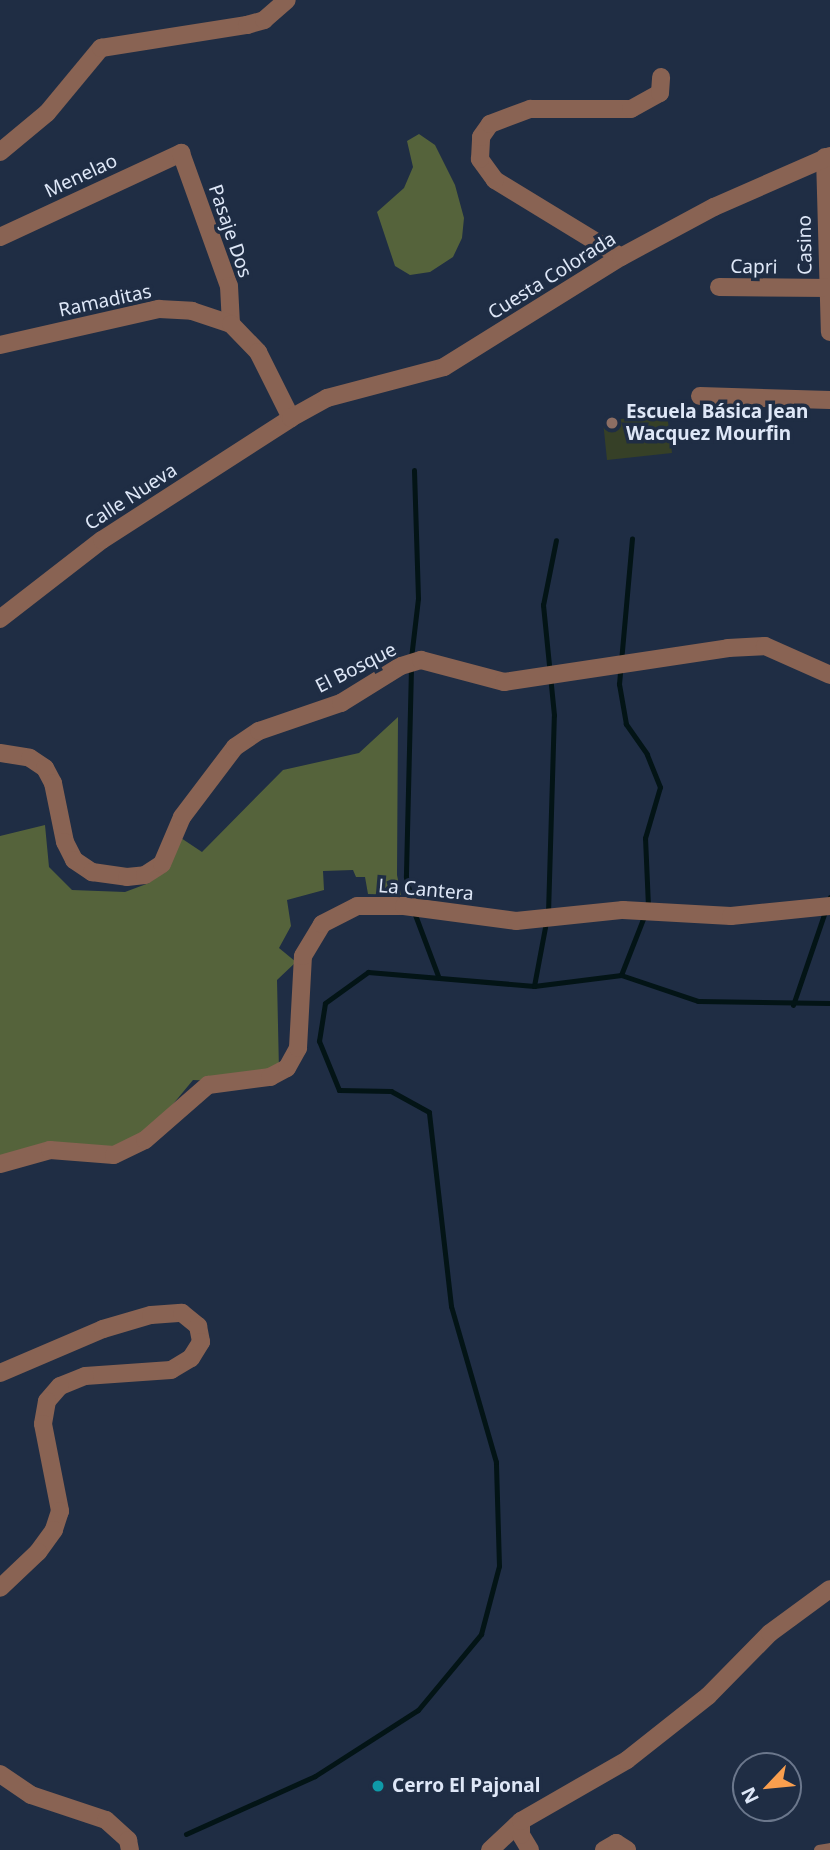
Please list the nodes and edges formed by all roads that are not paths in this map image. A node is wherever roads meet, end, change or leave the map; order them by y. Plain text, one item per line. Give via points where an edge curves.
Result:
1 (287, 0) edge
2 (661, 77) dead end
3 (0, 152) edge
4 (181, 153) joint
5 (827, 156) edge
6 (0, 237) edge
7 (621, 257) junction
8 (719, 287) dead end
9 (828, 288) edge
10 (231, 324) junction
11 (830, 332) edge
12 (0, 345) edge
13 (700, 396) dead end
14 (830, 400) edge
15 (291, 418) junction
16 (0, 619) edge
17 (830, 675) edge
18 (0, 753) edge
19 (830, 906) edge
20 (0, 1164) edge
21 (0, 1373) edge
22 (0, 1588) edge
23 (830, 1589) edge
24 (0, 1774) edge
25 (521, 1821) junction
26 (830, 1848) edge
27 (130, 1850) edge
28 (491, 1850) edge
29 (530, 1850) edge
30 (604, 1850) edge
31 (626, 1850) edge
32 (819, 1850) edge

1 - 3 street via 264,20 247,25 101,48 47,113
2 - 7 street via 660,93 631,109 530,109 490,124 481,137 480,159 495,180
4 - 6 street, Menelao
4 - 10 street, Pasaje Dos via 229,286
5 - 7 street, Cuesta Colorada via 714,207
5 - 9 street, Casino
7 - 15 street, Cuesta Colorada via 444,367 327,398
8 - 9 street, Capri
9 - 11 street, Casino
10 - 12 street, Ramaditas via 192,310 159,309
10 - 15 street, Ramaditas via 258,352
13 - 14 street
15 - 16 street, Calle Nueva via 102,540
17 - 18 street, El Bosque via 765,646 504,682 450,664 411,663 341,703 259,731 235,747 182,817 162,863 145,875 127,877 92,872 74,859 45,768 30,758
19 - 20 street, La Cantera via 731,916 623,910 516,921 404,906 357,906 322,924 303,956 298,1048 287,1068 270,1077 208,1086 145,1140 114,1155 50,1150
21 - 22 street via 103,1329 151,1315 182,1313 198,1326 201,1342 191,1358 171,1370 85,1376 60,1386 47,1401 43,1424 60,1511 54,1530 38,1552
23 - 25 street via 770,1633 708,1696 627,1760
24 - 27 street via 31,1795 106,1820 128,1840
25 - 28 street
25 - 29 street via 521,1835
26 - 32 lane
30 - 31 street via 617,1843

